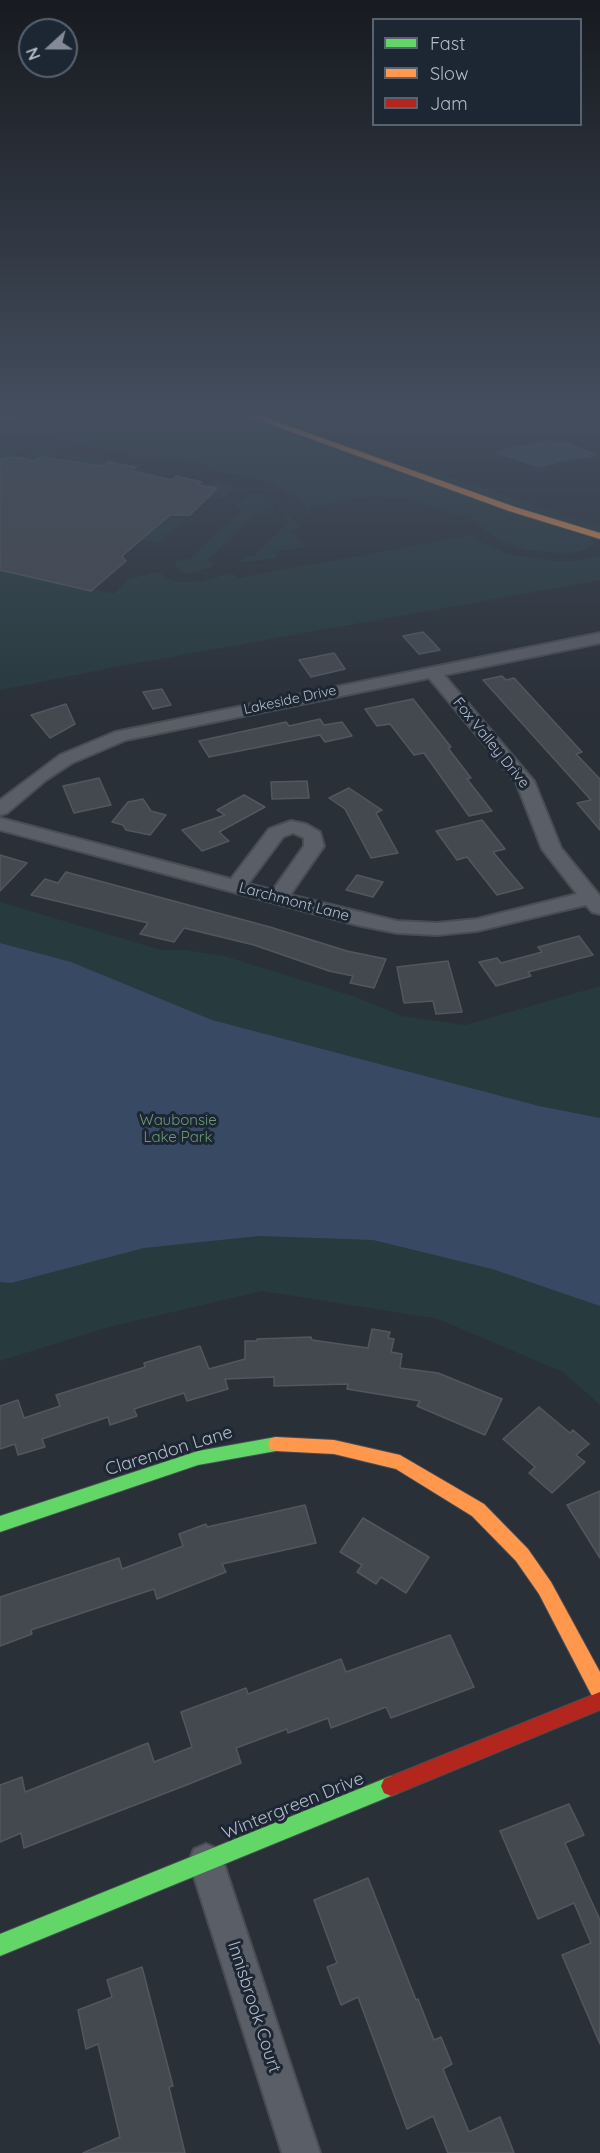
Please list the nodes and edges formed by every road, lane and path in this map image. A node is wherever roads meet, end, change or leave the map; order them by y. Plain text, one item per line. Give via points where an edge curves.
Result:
1 (527, 513) edge
2 (600, 536) edge
3 (600, 638) edge
4 (432, 671) junction
5 (0, 809) edge
6 (0, 824) edge
7 (236, 886) junction
8 (278, 898) junction
9 (595, 903) edge
10 (0, 1524) edge
11 (600, 1691) edge
12 (600, 1701) edge
13 (206, 1861) junction
14 (0, 1945) edge
15 (301, 2153) edge

1 - 2 street
3 - 4 street, Lakeside Drive
4 - 5 street, Lakeside Drive via 121,736 66,759
4 - 9 street, Fox Valley Drive via 525,781 552,849
6 - 7 street, Larchmont Lane
7 - 8 street, Larchmont Lane
7 - 8 street via 276,833 291,827 306,830 313,836 314,846
8 - 9 street, Larchmont Lane via 385,926 437,929
10 - 11 street, Clarendon Lane via 198,1458 264,1444 334,1447 400,1461 471,1505 522,1555 545,1588
12 - 13 street, Wintergreen Drive
13 - 14 street, Wintergreen Drive
13 - 15 street, Innisbrook Court

